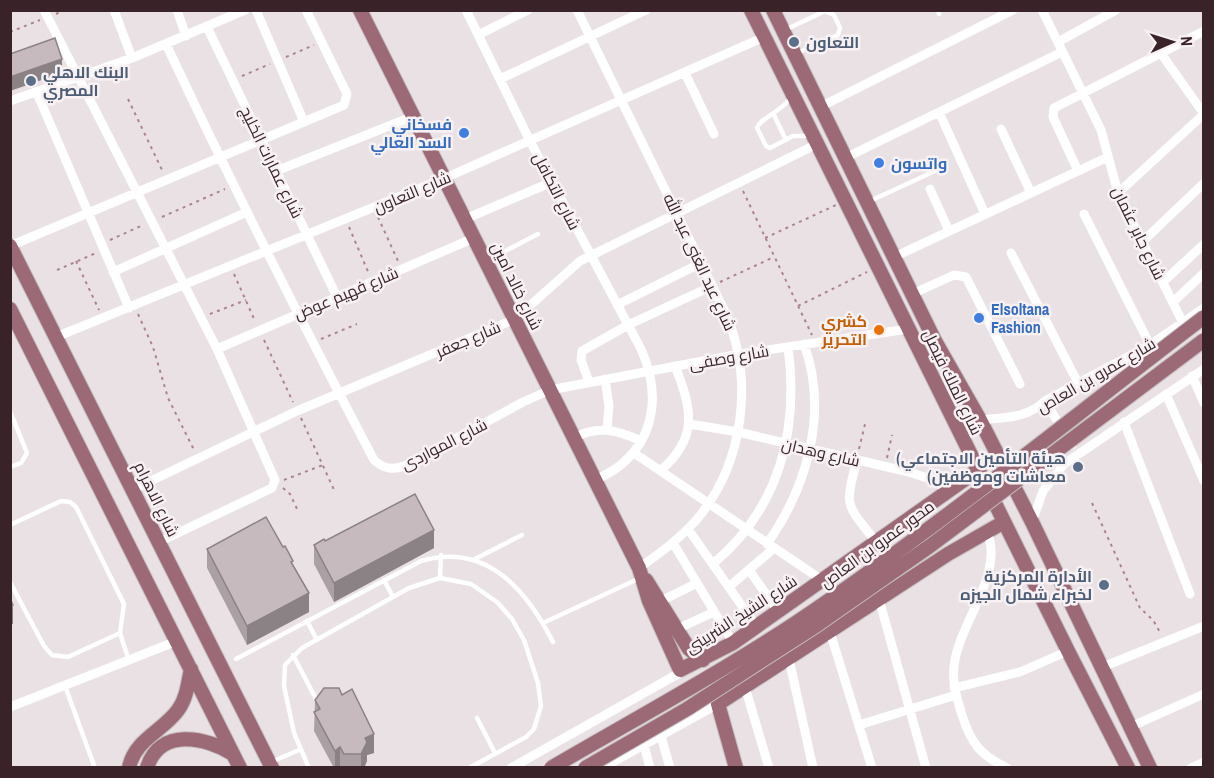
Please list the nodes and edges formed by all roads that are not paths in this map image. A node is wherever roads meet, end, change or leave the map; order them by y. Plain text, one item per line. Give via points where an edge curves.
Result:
1 (44, 10) edge
2 (114, 10) edge
3 (177, 10) edge
4 (245, 10) edge
5 (256, 10) edge
6 (306, 10) edge
7 (360, 10) edge
8 (466, 10) edge
9 (528, 10) edge
10 (577, 10) edge
11 (646, 10) edge
12 (751, 10) edge
13 (773, 10) edge
14 (1013, 10) edge
15 (1042, 10) edge
16 (1116, 10) edge
17 (207, 27) junction
18 (1203, 30) edge
19 (783, 31) junction
20 (478, 35) junction
21 (186, 36) junction
22 (590, 37) junction
23 (764, 37) junction
24 (1058, 42) junction
25 (166, 44) junction
26 (1062, 52) junction
27 (1160, 52) junction
28 (795, 54) junction
29 (132, 58) junction
30 (685, 73) junction
31 (78, 78) junction
32 (500, 79) junction
33 (1082, 92) junction
34 (37, 93) junction
35 (793, 95) junction
36 (621, 100) junction
37 (10, 101) edge
38 (820, 107) junction
39 (939, 112) junction
40 (1203, 114) edge
41 (774, 115) junction
42 (414, 116) junction
43 (304, 122) junction
44 (1001, 129) dead end
45 (714, 134) dead end
46 (261, 140) junction
47 (786, 140) junction
48 (530, 141) junction
49 (815, 141) junction
50 (1108, 157) junction
51 (219, 158) junction
52 (845, 158) junction
53 (276, 171) junction
54 (935, 171) dead end
55 (1078, 171) junction
56 (445, 178) junction
57 (552, 182) junction
58 (1203, 183) edge
59 (930, 189) dead end
60 (136, 192) junction
61 (1031, 193) junction
62 (1118, 193) junction
63 (867, 202) junction
64 (88, 212) junction
65 (247, 212) junction
66 (676, 213) junction
67 (986, 214) junction
68 (1084, 214) dead end
69 (465, 219) junction
70 (949, 231) junction
71 (538, 234) dead end
72 (307, 235) junction
73 (474, 238) junction
74 (1142, 242) junction
75 (1203, 244) edge
76 (10, 246) edge
77 (165, 248) junction
78 (267, 251) junction
79 (1011, 253) dead end
80 (590, 255) junction
81 (894, 257) junction
82 (486, 261) junction
83 (701, 263) junction
84 (113, 272) junction
85 (1203, 273) edge
86 (1163, 282) junction
87 (184, 285) junction
88 (712, 286) junction
89 (912, 294) junction
90 (338, 297) junction
91 (1173, 302) junction
92 (617, 305) junction
93 (131, 307) junction
94 (1203, 308) edge
95 (298, 314) junction
96 (12, 317) edge
97 (1203, 317) edge
98 (924, 318) junction
99 (515, 319) junction
100 (1183, 323) junction
101 (628, 326) junction
102 (908, 329) junction
103 (17, 335) edge
104 (57, 337) junction
105 (1203, 340) edge
106 (935, 341) junction
107 (804, 344) junction
108 (1150, 345) junction
109 (788, 347) junction
110 (217, 349) junction
111 (919, 350) junction
112 (740, 354) junction
113 (675, 366) junction
114 (1203, 369) edge
115 (650, 371) junction
116 (1192, 376) junction
117 (605, 379) junction
118 (589, 382) junction
119 (1078, 383) junction
120 (1020, 384) dead end
121 (550, 390) junction
122 (338, 393) junction
123 (1166, 394) junction
124 (1045, 400) junction
125 (1203, 403) edge
126 (10, 411) edge
127 (980, 420) junction
128 (1124, 422) junction
129 (689, 424) junction
130 (607, 429) junction
131 (254, 430) junction
132 (738, 432) junction
133 (574, 438) junction
134 (641, 441) junction
135 (787, 443) junction
136 (808, 448) junction
137 (634, 453) junction
138 (1077, 453) junction
139 (857, 460) junction
140 (10, 467) edge
141 (660, 471) junction
142 (978, 471) junction
143 (595, 480) junction
144 (1203, 481) edge
145 (134, 489) junction
146 (950, 490) junction
147 (708, 504) junction
148 (917, 516) junction
149 (1004, 522) junction
150 (1032, 522) junction
151 (10, 525) edge
152 (688, 529) junction
153 (746, 530) junction
154 (987, 531) junction
155 (522, 535) dead end
156 (159, 542) junction
157 (876, 542) junction
158 (673, 543) junction
159 (770, 547) junction
160 (948, 554) junction
161 (441, 555) junction
162 (475, 559) junction
163 (714, 563) junction
164 (749, 570) junction
165 (640, 573) junction
166 (440, 579) junction
167 (384, 580) junction
168 (822, 580) junction
169 (10, 582) edge
170 (697, 583) junction
171 (730, 586) junction
172 (1190, 594) dead end
173 (393, 597) junction
174 (879, 599) junction
175 (661, 601) junction
176 (778, 611) junction
177 (714, 612) junction
178 (307, 621) junction
179 (543, 623) junction
180 (756, 626) junction
181 (1203, 626) edge
182 (677, 629) junction
183 (830, 632) junction
184 (120, 633) junction
185 (317, 640) junction
186 (177, 641) junction
187 (553, 642) dead end
188 (733, 643) junction
189 (1068, 651) junction
190 (293, 655) junction
191 (236, 659) dead end
192 (789, 659) junction
193 (703, 660) junction
194 (129, 661) junction
195 (1100, 668) junction
196 (191, 669) junction
197 (683, 671) junction
198 (65, 686) junction
199 (745, 687) junction
200 (955, 691) junction
201 (1203, 694) edge
202 (317, 701) edge
203 (718, 704) junction
204 (10, 707) edge
205 (910, 709) junction
206 (477, 718) dead end
207 (859, 724) junction
208 (1130, 727) junction
209 (661, 736) junction
210 (644, 745) junction
211 (299, 750) junction
212 (495, 753) junction
213 (237, 761) edge
214 (1203, 762) edge
215 (271, 765) edge
216 (308, 766) edge
217 (95, 768) edge
218 (129, 768) edge
219 (147, 768) edge
220 (299, 768) edge
221 (469, 768) edge
222 (511, 768) edge
223 (550, 768) edge
224 (585, 768) edge
225 (602, 768) edge
226 (650, 768) edge
227 (670, 768) edge
228 (736, 768) edge
229 (770, 768) edge
230 (813, 768) edge
231 (872, 768) edge
232 (926, 768) edge
233 (1007, 768) edge
234 (1128, 768) edge
235 (1150, 768) edge
236 (1191, 768) edge

1 - 31 street
2 - 29 street
3 - 21 street
4 - 17 street
5 - 43 street
6 - 43 street via 348,97 342,106
7 - 42 main road, شارع خالد امين
8 - 20 street, شارع التكافل
9 - 20 street
10 - 22 street, شارع عبد الغنى عبد الله
11 - 22 street
12 - 23 main road, شارع الملك فيصل
13 - 19 main road, شارع الملك فيصل
14 - 38 street
15 - 24 street, شارع جابر عثمان
16 - 24 street
17 - 21 street
17 - 46 street, شارع عمارات الخليج
18 - 27 street
19 - 28 main road, شارع الملك فيصل
19 - 28 lane via 825,11 834,15 840,28 838,34
20 - 32 street, شارع التكافل
21 - 25 street
22 - 32 street
22 - 36 street, شارع عبد الغنى عبد الله
23 - 30 street, شارع التعاون
23 - 35 main road, شارع الملك فيصل
24 - 26 street, شارع جابر عثمان
25 - 29 street
25 - 51 street
26 - 33 street, شارع جابر عثمان
26 - 39 street
27 - 33 street
27 - 40 street
28 - 38 main road, شارع الملك فيصل
29 - 31 street
30 - 36 street, شارع التعاون
30 - 45 street
31 - 34 street
31 - 60 street
32 - 48 street, شارع التكافل
33 - 50 street, شارع جابر عثمان via 1101,130
33 - 55 street via 1052,112
34 - 37 street
34 - 64 street
35 - 41 lane
35 - 49 main road, شارع الملك فيصل
36 - 48 street, شارع التعاون
36 - 66 street, شارع عبد الغنى عبد الله
38 - 52 main road, شارع الملك فيصل
39 - 52 street
39 - 67 street
40 - 62 street
41 - 47 lane
41 - 47 lane via 759,122 757,128 768,147
42 - 53 street
42 - 56 main road, شارع خالد امين
43 - 46 street
44 - 61 street
46 - 51 street
46 - 53 street, شارع عمارات الخليج
47 - 49 lane via 800,135
48 - 56 street, شارع التعاون
48 - 57 street, شارع التكافل
49 - 66 street, شارع جعفر
49 - 102 main road, شارع الملك فيصل
50 - 55 street
50 - 62 street, شارع جابر عثمان
51 - 60 street
51 - 65 street
52 - 63 main road, شارع الملك فيصل
53 - 72 street, شارع عمارات الخليج
54 - 63 lane
55 - 61 street
56 - 69 main road, شارع خالد امين
56 - 72 street, شارع التعاون
57 - 69 street
57 - 80 street, شارع التكافل
58 - 74 street
59 - 70 street
60 - 64 street
60 - 77 street
61 - 67 street
62 - 74 street, شارع جابر عثمان
63 - 81 main road, شارع الملك فيصل
64 - 76 street
64 - 84 street
65 - 77 street
65 - 78 street
66 - 80 street, شارع جعفر
66 - 83 street, شارع عبد الغنى عبد الله
67 - 70 street
68 - 108 street
69 - 73 main road, شارع خالد امين
70 - 81 street
71 - 82 lane
72 - 78 street, شارع التعاون
72 - 90 street, شارع عمارات الخليج
73 - 82 main road, شارع خالد امين
73 - 90 street, شارع فهيم عوض
74 - 86 street, شارع جابر عثمان
75 - 86 street
76 - 104 main road, شارع الاهرام
77 - 84 street
77 - 87 street
78 - 87 street, شارع التعاون
78 - 95 street
79 - 119 street
80 - 92 street, شارع التكافل
80 - 99 street, شارع جعفر
81 - 89 main road, شارع الملك فيصل
82 - 99 main road, شارع خالد امين
83 - 88 street, شارع عبد الغنى عبد الله
83 - 92 street
84 - 93 street
85 - 91 street
86 - 91 street, شارع جابر عثمان
87 - 93 street, شارع التعاون
87 - 110 street
88 - 101 street
88 - 112 street, شارع عبد الغنى عبد الله
89 - 98 main road, شارع الملك فيصل
89 - 120 street via 954,275 966,277
90 - 95 street, شارع فهيم عوض
91 - 100 street, شارع جابر عثمان
92 - 101 street, شارع التكافل
93 - 104 street, شارع التعاون
94 - 100 street, شارع عمرو بن العاص
95 - 110 street, شارع فهيم عوض
95 - 122 street
96 - 103 main road
97 - 223 main road, محور عمرو بن العاص, bridge via 931,527 797,622 716,674
98 - 102 main road via 918,327
98 - 106 main road, شارع الملك فيصل
99 - 121 main road, شارع خالد امين
99 - 122 street, شارع جعفر
100 - 108 street, شارع عمرو بن العاص
101 - 115 street, شارع التكافل
101 - 118 street via 582,351
102 - 107 street, شارع وصفى
102 - 111 main road, شارع الملك فيصل
103 - 186 main road
104 - 145 main road, شارع الاهرام
105 - 224 main road, محور عمرو بن العاص, bridge via 817,626
106 - 111 main road via 924,341
106 - 127 main road, شارع الملك فيصل
107 - 109 street, شارع وصفى
107 - 136 street via 815,395
108 - 119 street, شارع عمرو بن العاص
109 - 112 street, شارع وصفى
109 - 135 street via 792,400
110 - 131 street
111 - 142 main road, شارع الملك فيصل
112 - 113 street, شارع وصفى
112 - 132 street, شارع عبد الغنى عبد الله
113 - 115 street, شارع وصفى
113 - 129 street via 687,396
114 - 116 street
115 - 117 street, شارع وصفى
115 - 134 street via 653,405
116 - 123 street
116 - 125 street
117 - 118 street, شارع وصفى
117 - 130 street
118 - 121 street, شارع وصفى
119 - 124 street, شارع عمرو بن العاص
121 - 122 street, شارع المواردى via 394,469 374,460
121 - 133 main road, شارع خالد امين
122 - 131 street, شارع جعفر
123 - 128 street
123 - 144 street
124 - 127 street, شارع عمرو بن العاص via 1026,414
124 - 138 street
126 - 140 lane via 27,453 21,463
127 - 150 main road, شارع الملك فيصل
128 - 138 street
128 - 172 street
129 - 132 street, شارع وهدان
129 - 141 street via 677,454
130 - 133 street
130 - 134 street
131 - 145 street, شارع جعفر
131 - 156 street via 275,483 272,488
132 - 135 street, شارع وهدان
132 - 147 street, شارع عبد الغنى عبد الله via 723,478
133 - 143 main road, شارع خالد امين
134 - 137 street
135 - 136 street, شارع وهدان
135 - 153 street via 767,498
136 - 139 street, شارع وهدان
136 - 159 street via 794,501
137 - 141 street
137 - 143 street
138 - 150 street via 1053,477
139 - 146 street, شارع وهدان via 920,475
139 - 157 street via 848,504
141 - 147 street
142 - 146 main road, شارع الشيخ الشربينى
142 - 149 main road, شارع الملك فيصل
143 - 165 main road, شارع خالد امين
145 - 156 main road, شارع الاهرام
146 - 148 main road, شارع الشيخ الشربينى
147 - 152 street, شارع عبد الغنى عبد الله
147 - 153 street
148 - 157 main road, شارع الشيخ الشربينى
148 - 160 main road via 936,514 951,526 952,546
149 - 154 main road
149 - 189 main road, شارع الملك فيصل
150 - 195 main road, شارع الملك فيصل
151 - 184 lane via 61,501 76,507 124,604
152 - 158 street, شارع عبد الغنى عبد الله
152 - 163 street
153 - 159 street
153 - 163 street
154 - 160 main road
154 - 200 street via 992,560 956,654
155 - 162 lane
156 - 215 main road, شارع الاهرام
157 - 168 main road, شارع الشيخ الشربينى
158 - 165 street, شارع عبد الغنى عبد الله
158 - 170 street
159 - 164 street
159 - 168 street
160 - 174 main road
161 - 162 lane
161 - 166 lane
161 - 167 lane
162 - 179 lane via 511,582
163 - 171 street
164 - 171 street
164 - 176 street
165 - 175 main road, شارع خالد امين
165 - 179 lane
165 - 197 main road, شارع خالد امين via 651,606
166 - 173 lane via 427,580
166 - 212 lane via 471,584 497,602 512,620 532,661 540,695 540,718 526,737
167 - 173 lane
167 - 178 lane
168 - 176 main road, شارع الشيخ الشربينى
169 - 184 lane via 52,655 68,657
170 - 175 street
170 - 177 street
171 - 180 street
173 - 185 lane
174 - 183 main road
174 - 205 street
175 - 182 main road, شارع خالد امين
176 - 180 main road, شارع الشيخ الشربينى
177 - 182 street
177 - 188 street
178 - 185 lane
178 - 191 lane
179 - 187 lane
180 - 188 main road, شارع الشيخ الشربينى
181 - 195 street
182 - 193 main road, شارع خالد امين via 694,654
183 - 192 main road
183 - 207 street
184 - 194 lane
185 - 190 lane
186 - 194 street
186 - 196 main road
188 - 193 main road, شارع الشيخ الشربينى
189 - 200 street via 1020,672
189 - 234 main road, شارع الملك فيصل
190 - 202 lane
190 - 211 lane via 285,665 284,686
192 - 199 main road
192 - 230 street
193 - 197 main road, شارع الشيخ الشربينى
194 - 198 street
195 - 208 main road, شارع الملك فيصل
196 - 213 main road
196 - 218 main road via 182,705 140,745
197 - 222 street, شارع الشيخ الشربينى
198 - 204 street
198 - 217 lane
199 - 203 main road
199 - 229 street
200 - 205 street
200 - 233 street via 974,746 989,760
201 - 208 street
203 - 209 street
203 - 228 main road
205 - 207 street
205 - 232 street
206 - 212 lane
207 - 231 street
208 - 235 main road, شارع الملك فيصل
209 - 210 street
209 - 227 street
210 - 225 street
210 - 226 street
211 - 215 lane
211 - 216 lane
212 - 221 lane
213 - 219 main road via 212,742 180,739 160,748
214 - 236 street
216 - 220 lane

